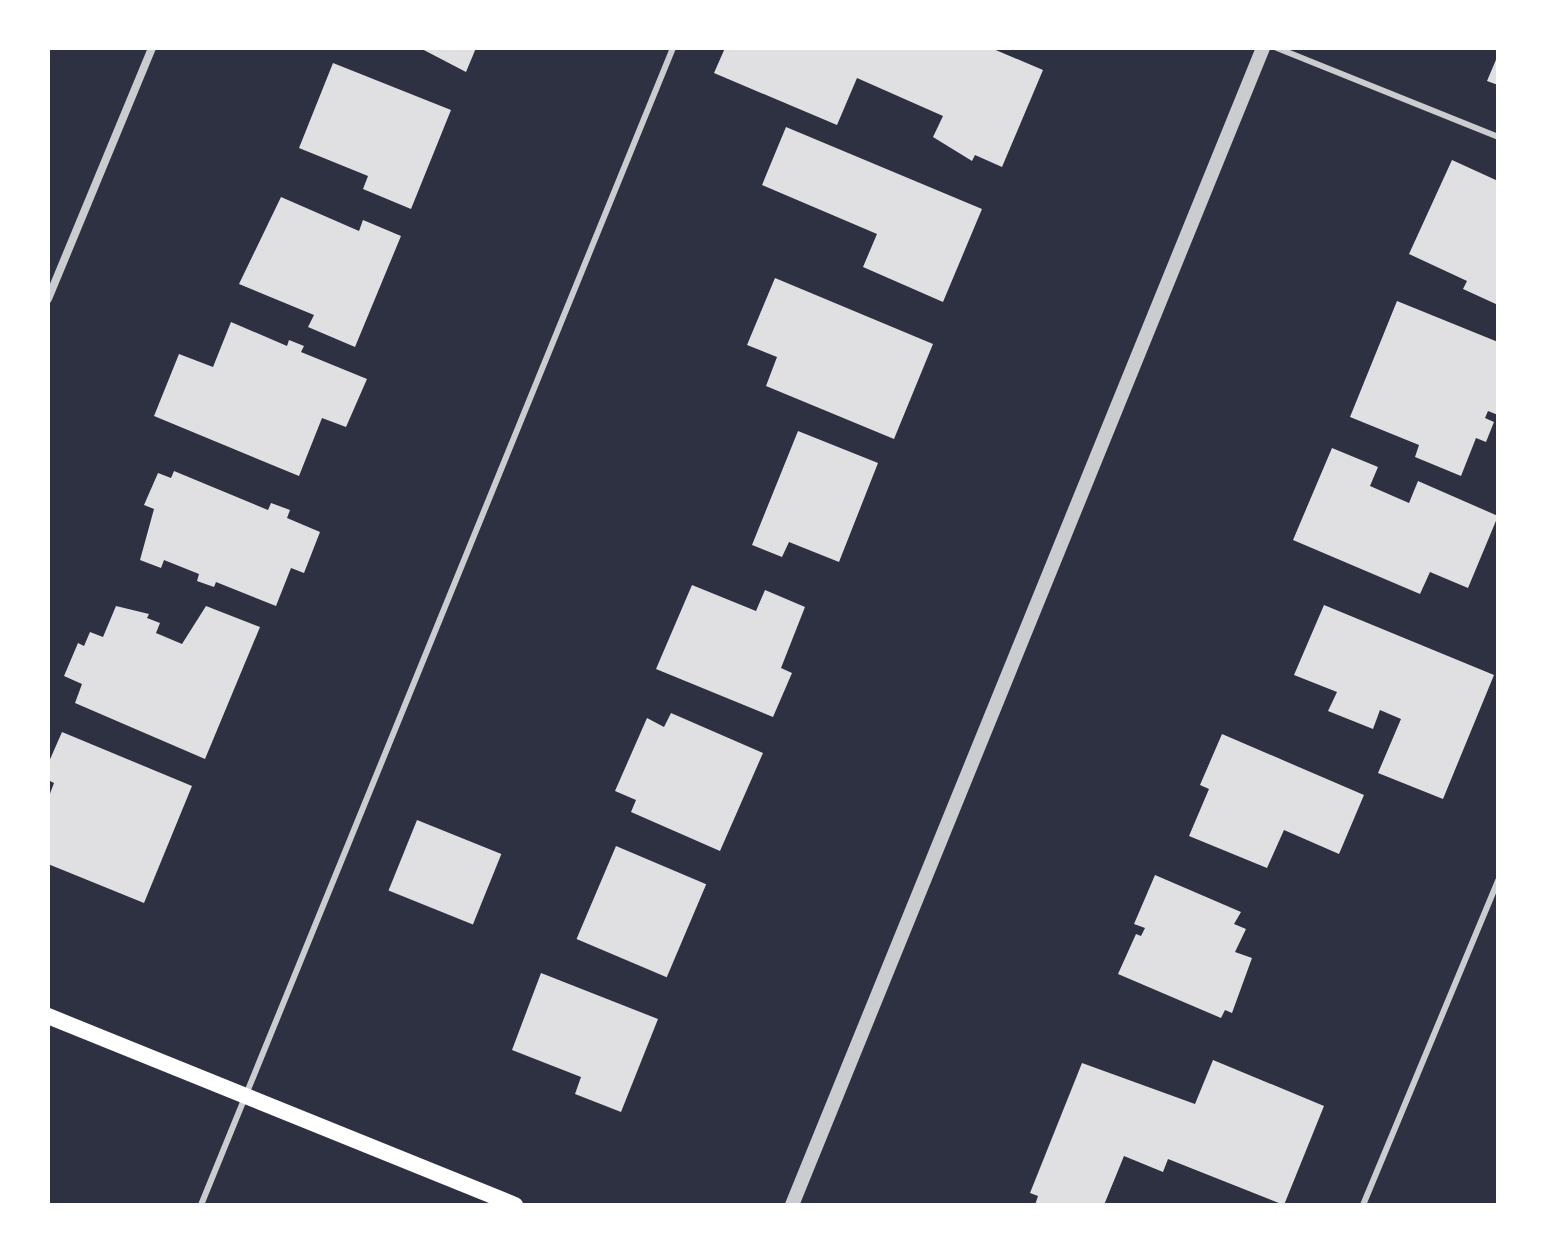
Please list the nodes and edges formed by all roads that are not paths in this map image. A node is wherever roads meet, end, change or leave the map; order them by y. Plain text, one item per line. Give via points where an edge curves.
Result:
1 (152, 48) edge
2 (673, 48) edge
3 (1263, 48) edge
4 (1277, 48) edge
5 (1498, 137) edge
6 (48, 299) edge
7 (1498, 880) edge
8 (48, 1016) edge
9 (246, 1095) junction
10 (201, 1205) edge
11 (515, 1205) edge
12 (792, 1205) edge
13 (1363, 1205) edge

1 - 6 street
2 - 9 lane
3 - 12 street
4 - 5 lane
7 - 13 lane
8 - 9 main road
9 - 10 lane
9 - 11 main road

